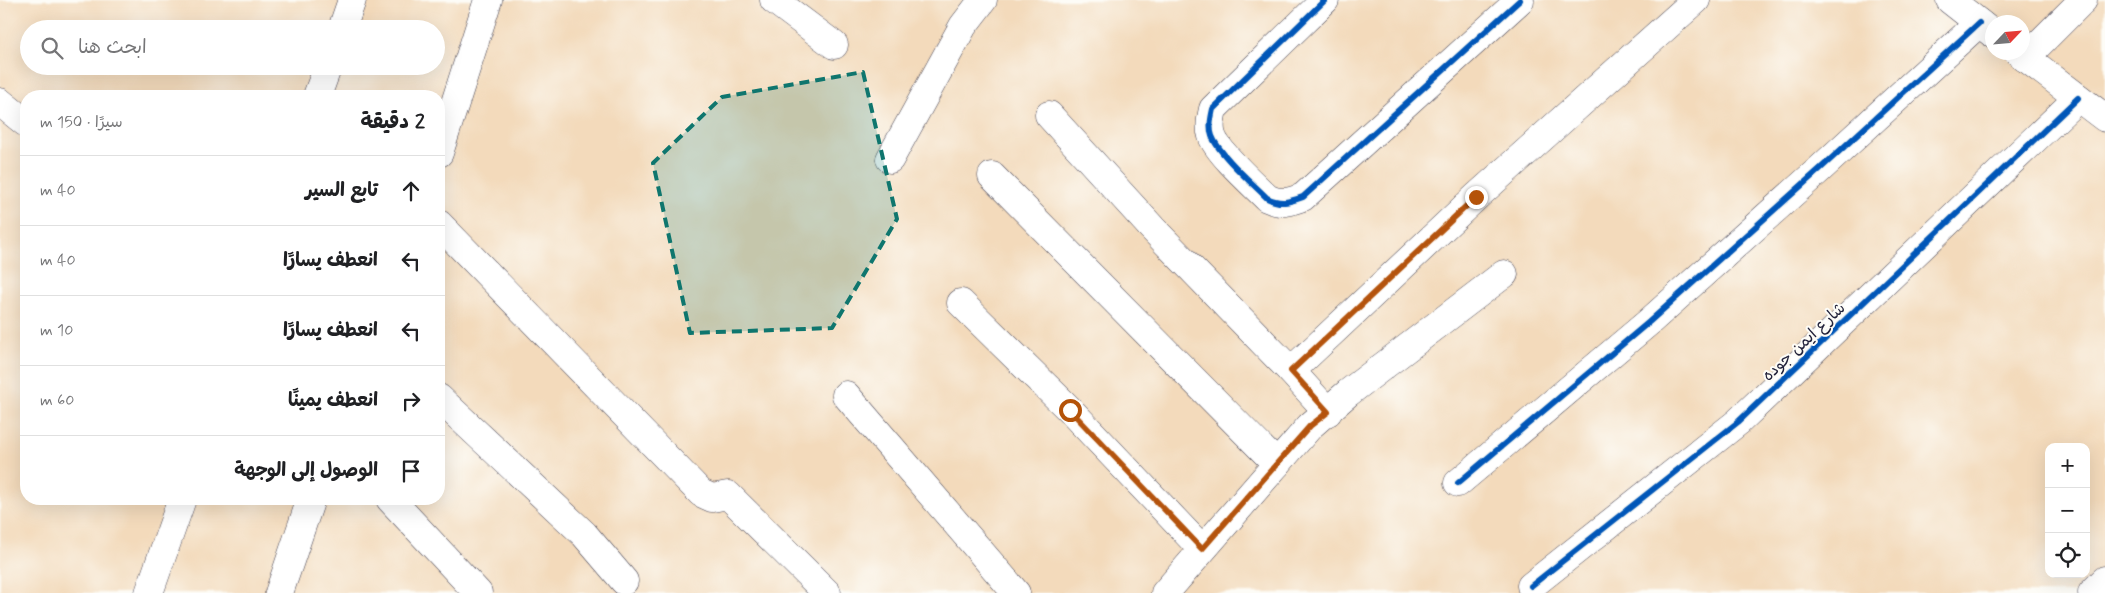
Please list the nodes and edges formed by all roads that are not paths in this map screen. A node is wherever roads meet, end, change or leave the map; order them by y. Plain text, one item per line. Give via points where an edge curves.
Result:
1 (352, 0) edge
2 (488, 0) edge
3 (774, 0) edge
4 (983, 0) edge
5 (1325, 0) edge
6 (1520, 0) edge
7 (1696, 0) edge
8 (1950, 0) edge
9 (2083, 0) edge
10 (345, 20) edge
11 (1985, 27) edge
12 (1985, 29) edge
13 (834, 46) dead end
14 (2030, 47) edge
15 (2028, 60) edge
16 (325, 75) edge
17 (319, 90) edge
18 (2078, 98) junction
19 (0, 102) edge
20 (1049, 115) dead end
21 (20, 118) edge
22 (2105, 118) edge
23 (445, 134) edge
24 (890, 159) dead end
25 (992, 176) dead end
26 (445, 230) edge
27 (1504, 274) dead end
28 (961, 303) dead end
29 (1291, 371) junction
30 (846, 395) dead end
31 (445, 404) edge
32 (1328, 412) junction
33 (1277, 464) junction
34 (1458, 483) dead end
35 (180, 505) edge
36 (309, 505) edge
37 (396, 505) edge
38 (1202, 549) junction
39 (2105, 580) edge
40 (624, 581) dead end
41 (1531, 586) dead end
42 (149, 593) edge
43 (279, 593) edge
44 (478, 593) edge
45 (827, 593) edge
46 (1016, 593) edge
47 (1165, 593) edge
48 (2092, 593) edge

1 - 10 street
2 - 23 street
3 - 13 street
4 - 24 street via 963,26
5 - 6 street via 1214,109 1211,118 1216,144 1267,198 1277,203 1303,197
7 - 29 street via 1476,197
8 - 11 street
9 - 14 street
12 - 34 street
15 - 18 street
16 - 17 street
18 - 22 street
18 - 41 street, شارع ايمن جوده via 1738,422
19 - 21 street
20 - 29 street via 1152,228
25 - 33 street
26 - 45 street via 701,494 712,498 728,496
27 - 32 street
28 - 38 street via 1070,410
29 - 32 street
30 - 46 street
31 - 40 street via 584,534
32 - 33 street via 1310,426
33 - 38 street
35 - 42 street
36 - 43 street
37 - 44 street
38 - 47 street
39 - 48 street

